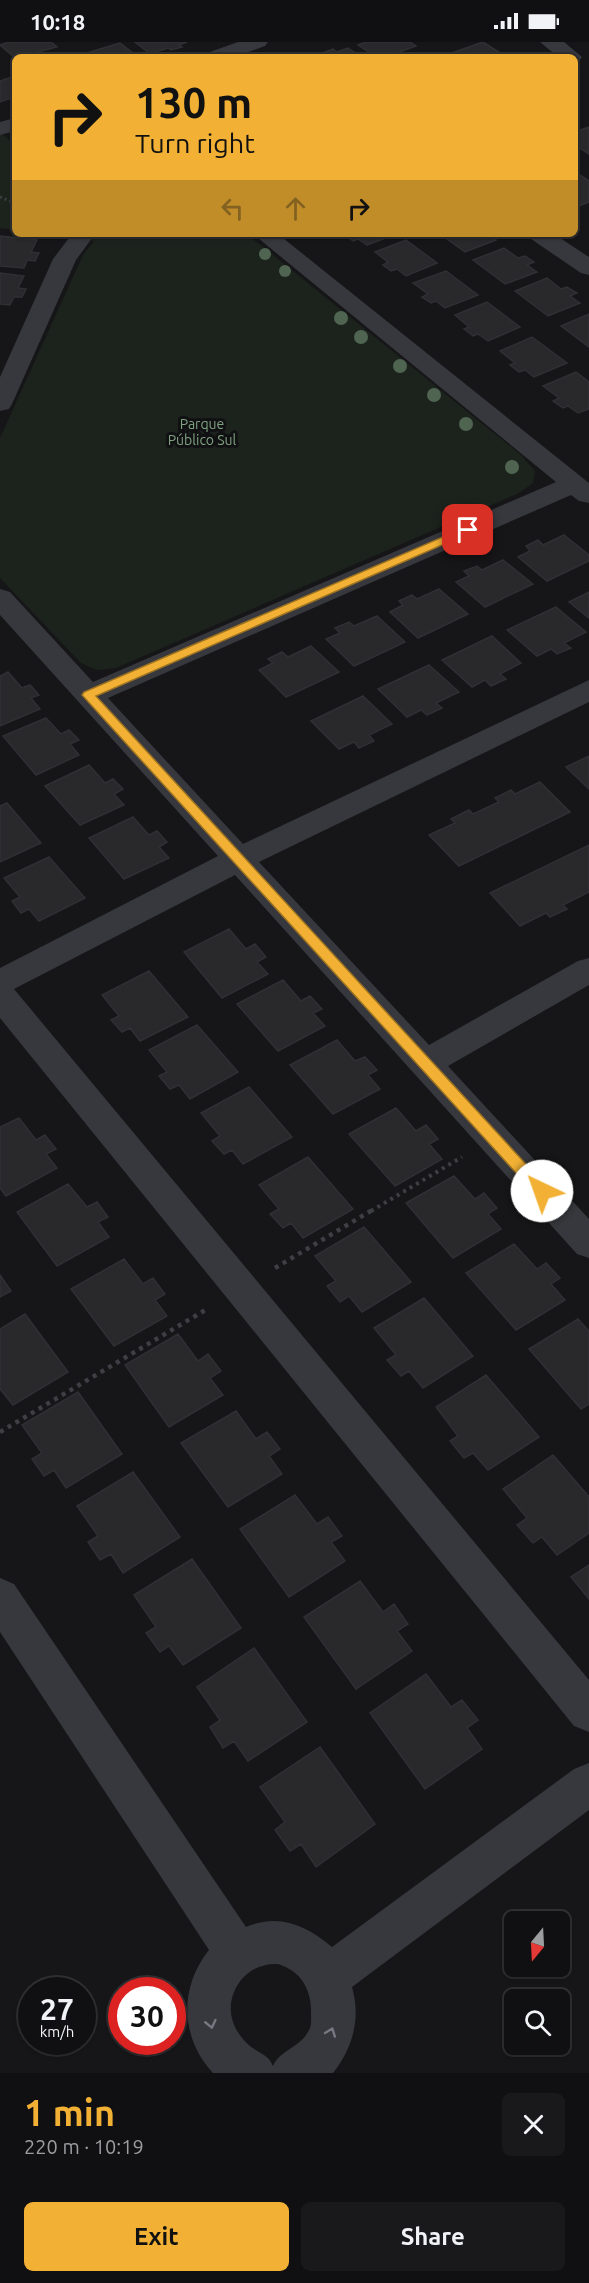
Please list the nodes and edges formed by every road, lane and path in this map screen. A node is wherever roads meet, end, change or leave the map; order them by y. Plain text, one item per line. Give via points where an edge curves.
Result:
1 (258, 42) edge
2 (550, 42) edge
3 (223, 54) edge
4 (567, 54) edge
5 (82, 237) edge
6 (268, 237) edge
7 (543, 237) edge
8 (589, 268) edge
9 (0, 404) edge
10 (581, 490) edge
11 (0, 598) edge
12 (589, 690) edge
13 (88, 695) junction
14 (239, 859) junction
15 (589, 970) edge
16 (0, 982) edge
17 (0, 995) edge
18 (425, 1063) junction
19 (589, 1243) edge
20 (0, 1597) edge
21 (589, 1712) edge
22 (589, 1784) edge
23 (237, 1953) junction
24 (328, 1978) junction
25 (253, 2073) edge
26 (293, 2073) edge

1 - 3 street
2 - 4 street
5 - 9 street via 64,259
6 - 10 street
7 - 8 street
10 - 13 street
11 - 13 street
12 - 14 street
13 - 14 street
14 - 16 street
14 - 18 street
15 - 18 street
17 - 21 street
18 - 19 street
20 - 23 street
22 - 24 street
23 - 24 street via 256,1944 277,1942 298,1948 315,1960
23 -> 25 street via 212,1988 208,2010 212,2032 223,2053
26 -> 24 street via 316,2058 328,2041 335,2020

